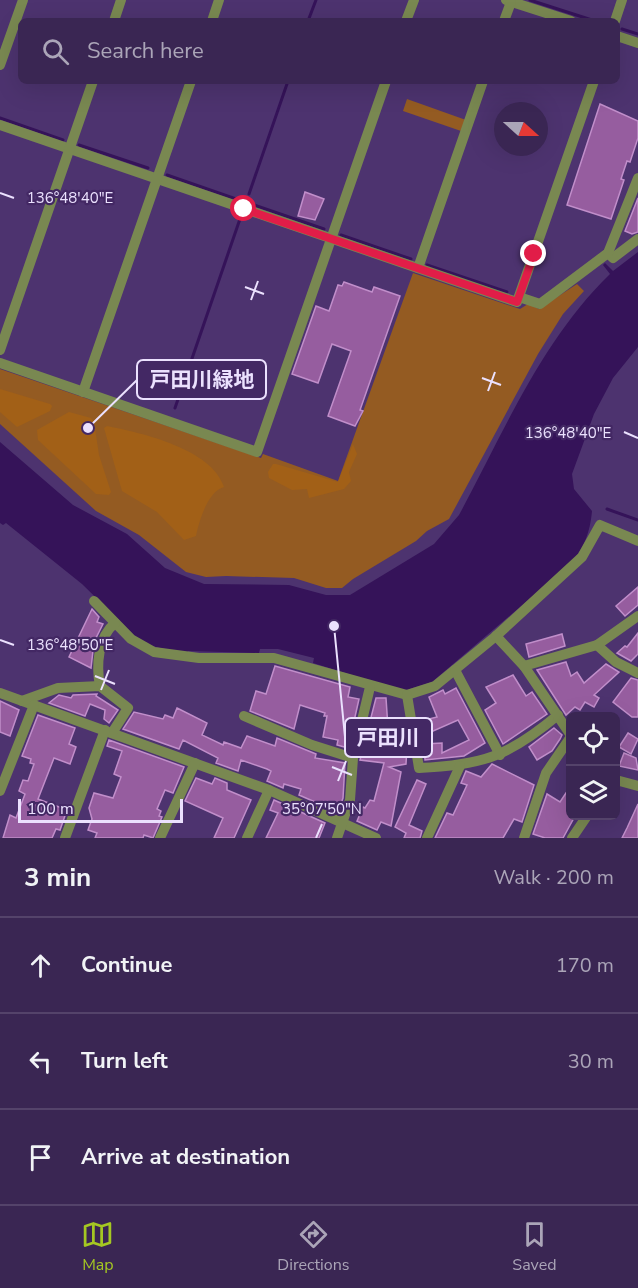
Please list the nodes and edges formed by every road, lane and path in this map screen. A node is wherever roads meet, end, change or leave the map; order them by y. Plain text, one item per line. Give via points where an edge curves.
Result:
1 (23, 0) edge
2 (121, 0) edge
3 (219, 0) edge
4 (414, 0) edge
5 (622, 0) edge
6 (509, 1) edge
7 (115, 18) edge
8 (213, 18) edge
9 (407, 18) edge
10 (505, 18) edge
11 (562, 18) edge
12 (616, 18) edge
13 (620, 37) edge
14 (638, 43) edge
15 (0, 66) edge
16 (92, 84) edge
17 (190, 84) edge
18 (385, 84) edge
19 (482, 84) edge
20 (593, 84) edge
21 (0, 125) edge
22 (70, 149) junction
23 (638, 178) edge
24 (157, 179) junction
25 (331, 239) junction
26 (638, 239) edge
27 (608, 253) junction
28 (418, 268) junction
29 (519, 297) junction
30 (0, 351) edge
31 (0, 363) edge
32 (83, 392) junction
33 (638, 541) edge
34 (94, 600) dead end
35 (638, 616) edge
36 (116, 623) junction
37 (496, 636) junction
38 (597, 645) junction
39 (524, 666) junction
40 (455, 670) junction
41 (638, 673) edge
42 (100, 686) junction
43 (370, 687) junction
44 (2, 692) edge
45 (407, 695) junction
46 (22, 700) junction
47 (34, 705) junction
48 (558, 715) junction
49 (244, 717) dead end
50 (566, 729) edge
51 (109, 732) junction
52 (566, 742) edge
53 (501, 755) junction
54 (353, 758) junction
55 (195, 763) junction
56 (460, 766) junction
57 (620, 781) edge
58 (638, 786) edge
59 (269, 790) junction
60 (0, 791) edge
61 (584, 820) edge
62 (344, 824) junction
63 (65, 838) edge
64 (160, 838) edge
65 (247, 838) edge
66 (337, 838) edge
67 (376, 838) edge
68 (428, 838) edge
69 (524, 838) edge
70 (572, 838) edge

1 - 15 street
2 - 7 street
3 - 8 street
4 - 9 street
5 - 12 street
6 - 10 street
6 - 11 street
13 - 14 street
16 - 22 street
17 - 24 street
18 - 25 street
19 - 28 street
20 - 29 street
21 - 22 street
22 - 24 street
22 - 30 street
23 - 27 street
24 - 25 street
24 - 32 street
25 - 28 street
25 - 32 street via 257,452
26 - 27 street via 613,258
27 - 29 street via 540,304
28 - 29 street via 517,302
31 - 32 street
33 - 37 street via 600,525 582,557
34 - 36 street
35 - 38 street
36 - 42 street via 102,643
36 - 43 street via 139,646 167,655 274,658
37 - 39 street
37 - 40 street
38 - 39 street
38 - 41 street via 616,662
39 - 48 street
40 - 45 street via 435,686
40 - 53 street
42 - 46 street via 58,688
42 - 51 street via 128,708
43 - 45 street
43 - 54 street
44 - 46 street
45 - 56 street via 419,768
46 - 47 street
47 - 51 street
47 - 60 street
48 - 50 street
48 - 53 street via 531,738
49 - 54 street
51 - 55 street
51 - 63 street
52 - 69 street via 546,773
53 - 56 street
54 - 62 street
55 - 59 street
55 - 64 street
56 - 68 street
57 - 58 street
59 - 62 street
59 - 65 street
61 - 70 street
62 - 66 street
62 - 67 street

